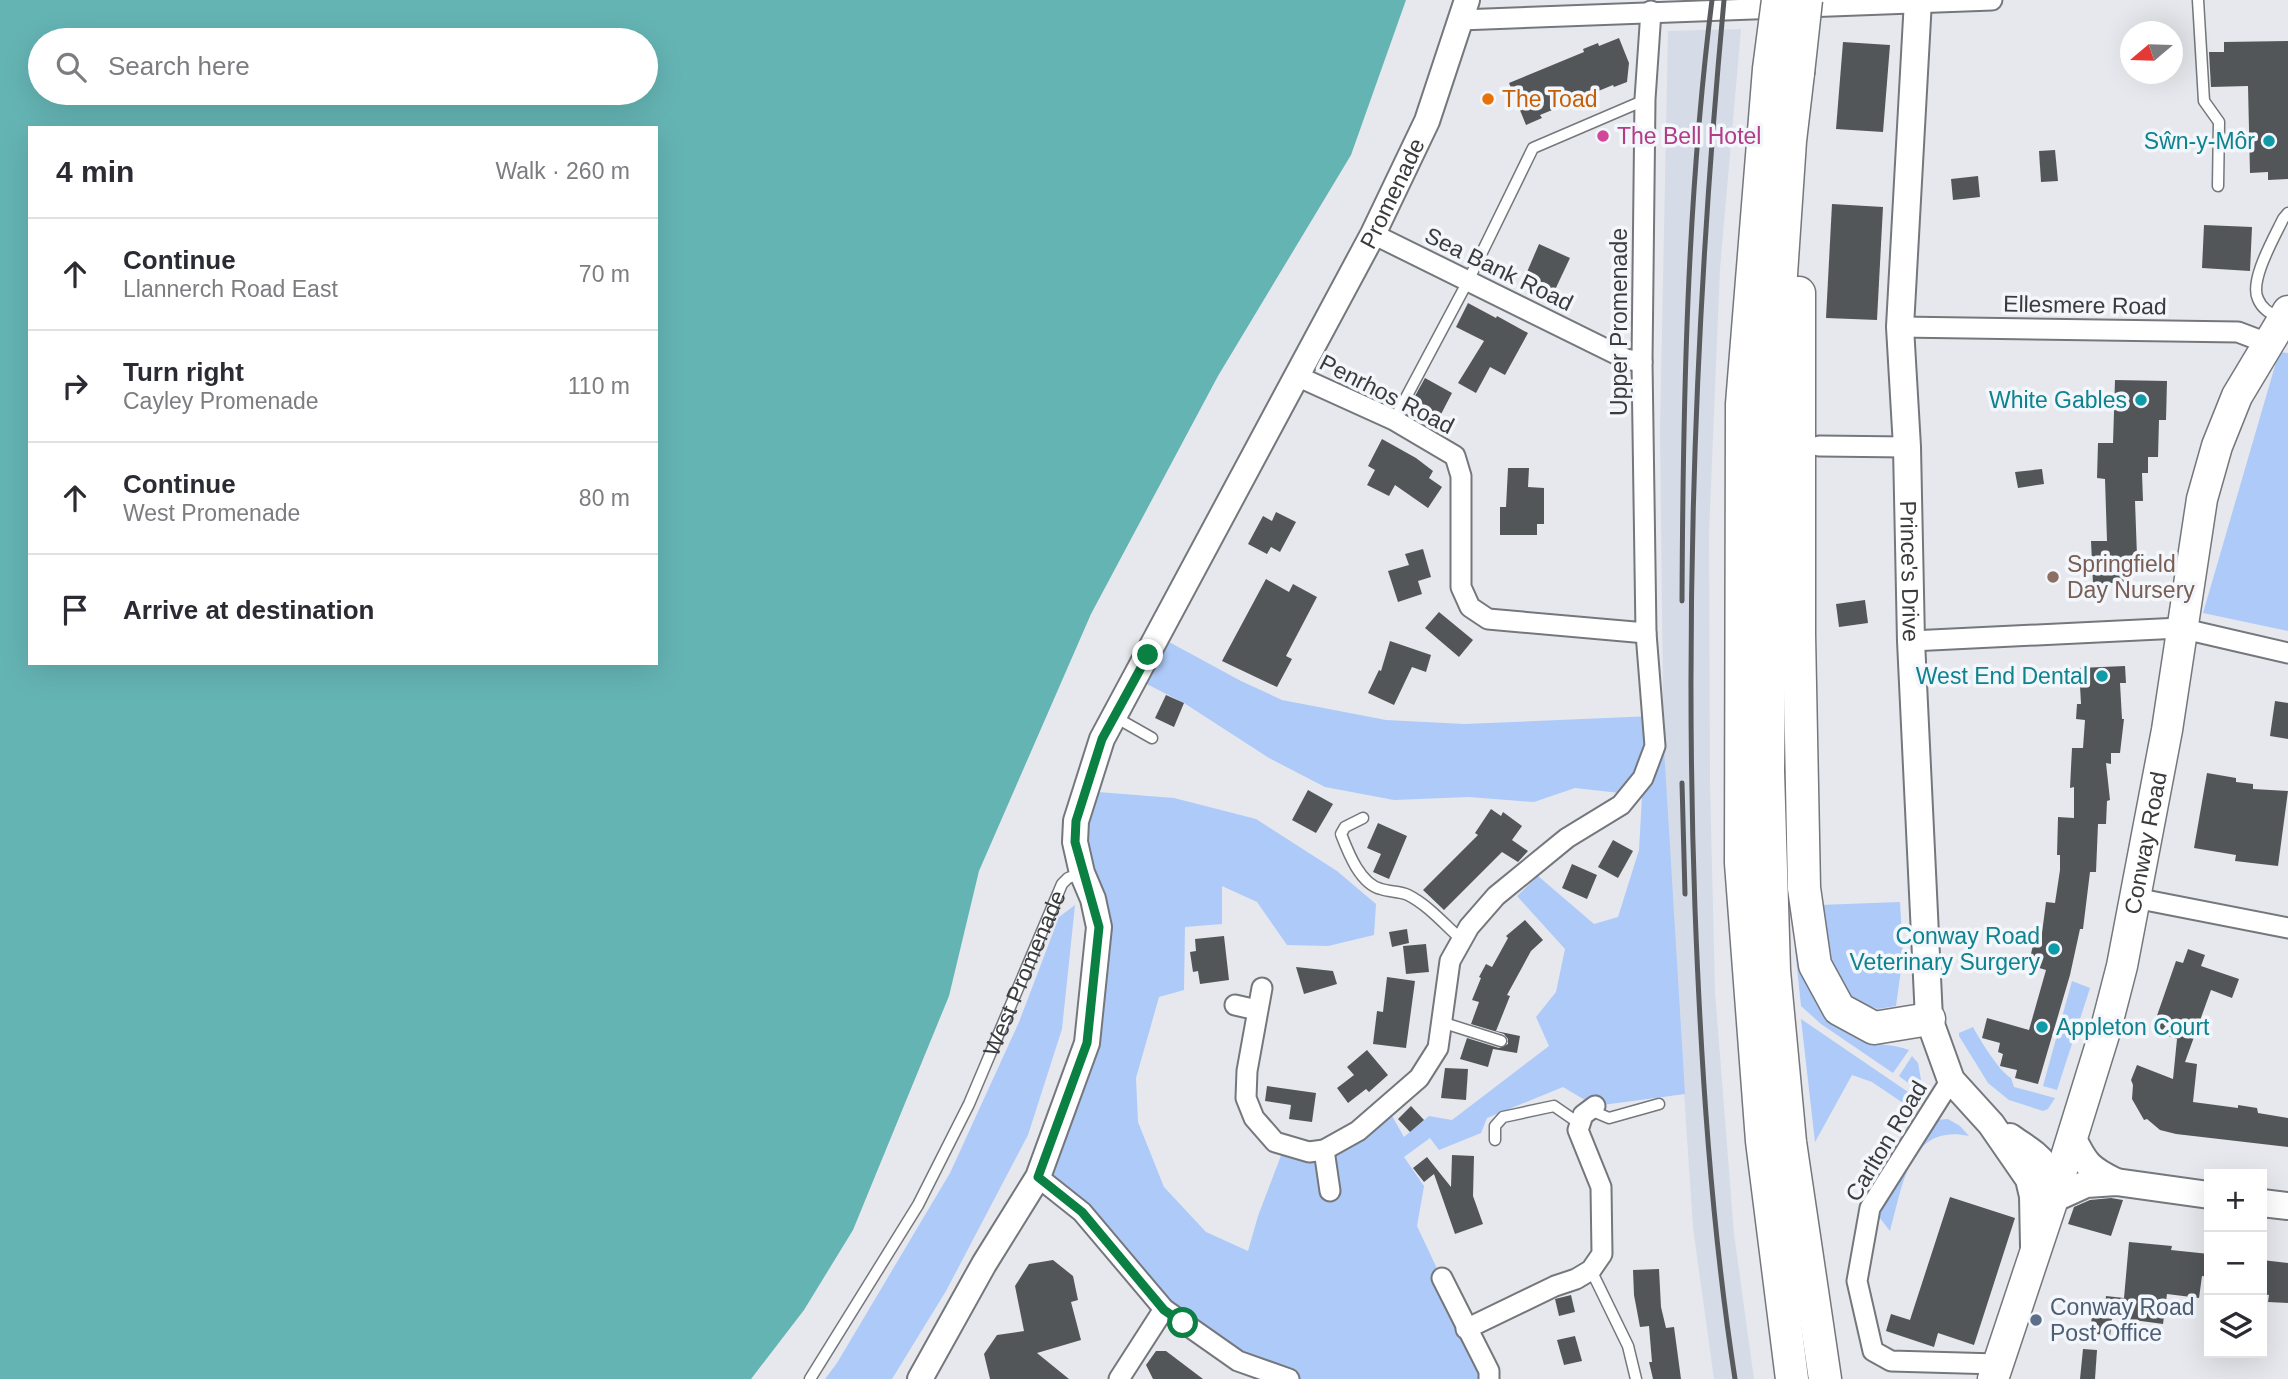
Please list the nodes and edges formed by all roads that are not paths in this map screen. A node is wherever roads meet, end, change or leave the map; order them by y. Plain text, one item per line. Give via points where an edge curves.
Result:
1 (1778, 0) edge
2 (1806, 0) edge
3 (1992, 0) edge
4 (2198, 0) edge
5 (1959, 1) edge
6 (1918, 2) edge
7 (1655, 8) edge
8 (1464, 10) edge
9 (1783, 71) junction
10 (1646, 99) junction
11 (1790, 141) junction
12 (2218, 186) dead end
13 (2288, 213) edge
14 (1373, 234) junction
15 (1468, 281) junction
16 (2281, 324) edge
17 (1900, 327) junction
18 (1642, 362) junction
19 (1299, 377) junction
20 (1394, 420) junction
21 (1819, 446) dead end
22 (1907, 447) junction
23 (2180, 628) junction
24 (1646, 634) junction
25 (1911, 641) junction
26 (2288, 653) edge
27 (1114, 717) junction
28 (1152, 738) dead end
29 (1363, 818) dead end
30 (1741, 863) junction
31 (1082, 873) junction
32 (2135, 898) junction
33 (2288, 928) edge
34 (1462, 940) junction
35 (1262, 988) dead end
36 (1235, 1005) dead end
37 (1257, 1010) junction
38 (1929, 1019) junction
39 (1441, 1022) junction
40 (1501, 1041) dead end
41 (1951, 1080) junction
42 (1659, 1104) dead end
43 (1588, 1113) junction
44 (1991, 1124) junction
45 (2072, 1137) junction
46 (1495, 1140) dead end
47 (1324, 1150) junction
48 (1038, 1177) junction
49 (2116, 1182) junction
50 (1330, 1191) dead end
51 (2204, 1194) edge
52 (2053, 1199) junction
53 (2267, 1204) edge
54 (2288, 1206) edge
55 (2034, 1253) junction
56 (1591, 1270) junction
57 (1442, 1278) dead end
58 (1164, 1310) junction
59 (1466, 1329) junction
60 (1995, 1372) edge
61 (810, 1379) edge
62 (920, 1379) edge
63 (1119, 1379) edge
64 (1289, 1379) edge
65 (1489, 1379) edge
66 (1636, 1379) edge
67 (1771, 1379) edge
68 (1792, 1379) edge
69 (1825, 1379) edge

1 - 9 highway, bridge
2 - 9 highway, bridge
3 - 5 street
4 - 12 lane via 2204,101 2218,122
5 - 6 street
6 - 7 street
6 - 17 main road, Prince's Drive
7 - 8 street
7 - 10 street, Upper Promenade
8 - 14 street, Promenade via 1427,121
9 - 11 highway
9 - 30 highway via 1742,404
10 - 15 lane via 1533,148
10 - 18 street, Upper Promenade
11 - 38 highway via 1799,239 1804,888 1815,965 1839,1009 1874,1028
11 - 69 highway via 1772,408 1768,784 1774,971 1790,1142
13 - 16 lane via 2255,281 2257,298
14 - 15 street, Sea Bank Road
14 - 19 street, Promenade
15 - 18 street, Sea Bank Road via 1626,359
15 - 20 lane
16 - 17 street, Ellesmere Road via 2238,332
16 - 23 main road, Conway Road via 2237,396 2217,446 2202,499
17 - 22 main road, Prince's Drive
18 - 24 street, Upper Promenade
19 - 20 street, Penrhos Road
19 - 27 street, West Promenade
20 - 24 street, Penrhos Road via 1455,456 1461,476 1461,587 1470,607 1489,619
21 - 22 street
22 - 25 main road, Prince's Drive
23 - 25 street
23 - 26 street
23 - 32 main road, Conway Road via 2167,730
24 - 34 street, Upper Promenade via 1655,746 1643,778 1621,805 1567,838 1496,896
25 - 38 main road, Prince's Drive
27 - 28 lane
27 - 31 street, West Promenade via 1102,739 1076,821
29 - 34 lane via 1341,834 1368,881 1377,889 1407,894
30 - 67 highway via 1750,1149
30 - 68 highway via 1762,1141
31 - 48 street via 1099,927 1087,1043
31 - 61 lane, West Promenade via 1062,884 969,1104 918,1205
32 - 33 street
32 - 45 main road, Conway Road via 2109,1016
34 - 39 street, Upper Promenade via 1450,961
35 - 37 street
36 - 37 street
37 - 47 street via 1246,1084 1254,1118 1275,1142 1309,1152
38 - 41 main road, Prince's Drive
39 - 40 lane
39 - 47 street, Upper Promenade via 1438,1048 1419,1079 1358,1132
41 - 44 main road, Prince's Drive
41 - 60 street, Carlton Road via 1870,1208 1857,1281 1873,1351 1891,1361
42 - 43 lane via 1609,1118
43 - 46 lane via 1555,1106 1503,1117 1495,1126
43 - 56 street via 1578,1130 1601,1187 1602,1254
44 - 52 main road, Prince's Drive via 2041,1160 2051,1176
44 - 55 main road, Prince's Drive via 2029,1179
45 - 49 main road via 2083,1160
45 - 52 main road, Conway Road
47 - 50 street
48 - 58 street via 1082,1212
48 - 62 street
49 - 51 main road
49 - 52 main road via 2086,1184
52 - 55 main road, Conway Road
53 - 54 main road
55 - 60 main road, Conway Road
56 - 59 street
56 - 66 lane via 1628,1346
57 - 59 street
58 - 63 street
58 - 64 street via 1238,1361
59 - 65 street

